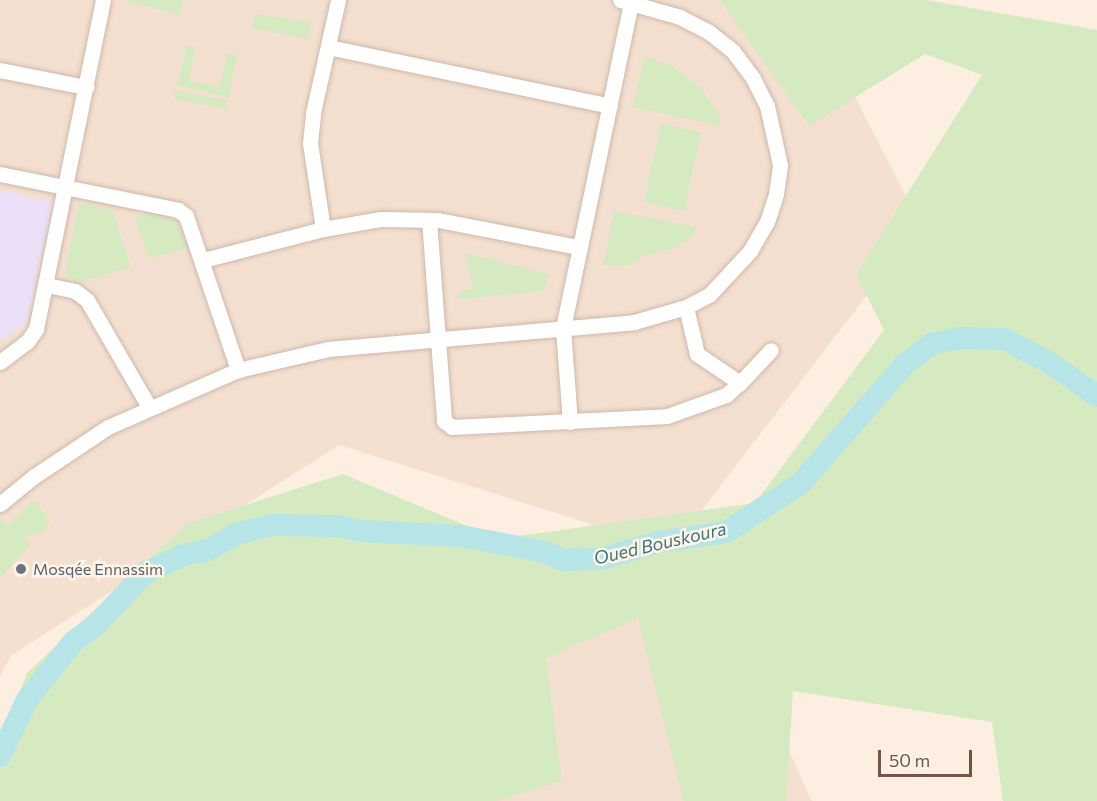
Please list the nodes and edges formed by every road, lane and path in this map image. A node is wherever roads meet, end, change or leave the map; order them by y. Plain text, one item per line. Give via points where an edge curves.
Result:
1 (103, 0) edge
2 (338, 0) edge
3 (626, 1) edge
4 (328, 47) junction
5 (0, 70) edge
6 (86, 87) junction
7 (610, 106) junction
8 (0, 174) edge
9 (67, 186) junction
10 (429, 220) junction
11 (323, 229) junction
12 (578, 247) junction
13 (203, 260) junction
14 (47, 285) junction
15 (686, 307) junction
16 (563, 328) junction
17 (439, 338) junction
18 (771, 350) dead end
19 (0, 362) edge
20 (238, 370) junction
21 (740, 383) junction
22 (149, 407) junction
23 (570, 422) junction
24 (0, 504) edge

1 - 6 street
2 - 4 street
3 - 7 street
3 - 15 street via 680,17 709,32 733,51 753,78 777,139 780,165 767,222 731,276
4 - 7 street
4 - 11 street via 310,143
5 - 6 street
6 - 9 street
7 - 12 street
8 - 9 street
9 - 13 street via 178,210 190,224
9 - 14 street
10 - 11 street via 381,219
10 - 12 street
10 - 17 street
11 - 13 street
12 - 16 street
13 - 20 street
14 - 19 street via 36,329 27,342
14 - 22 street via 75,291 87,300
15 - 16 street via 634,322
15 - 21 street via 698,354
16 - 17 street
16 - 23 street
17 - 20 street via 328,349
17 - 23 street via 447,426
18 - 21 street
20 - 22 street
21 - 23 street via 726,395 667,416
22 - 24 street via 72,449

